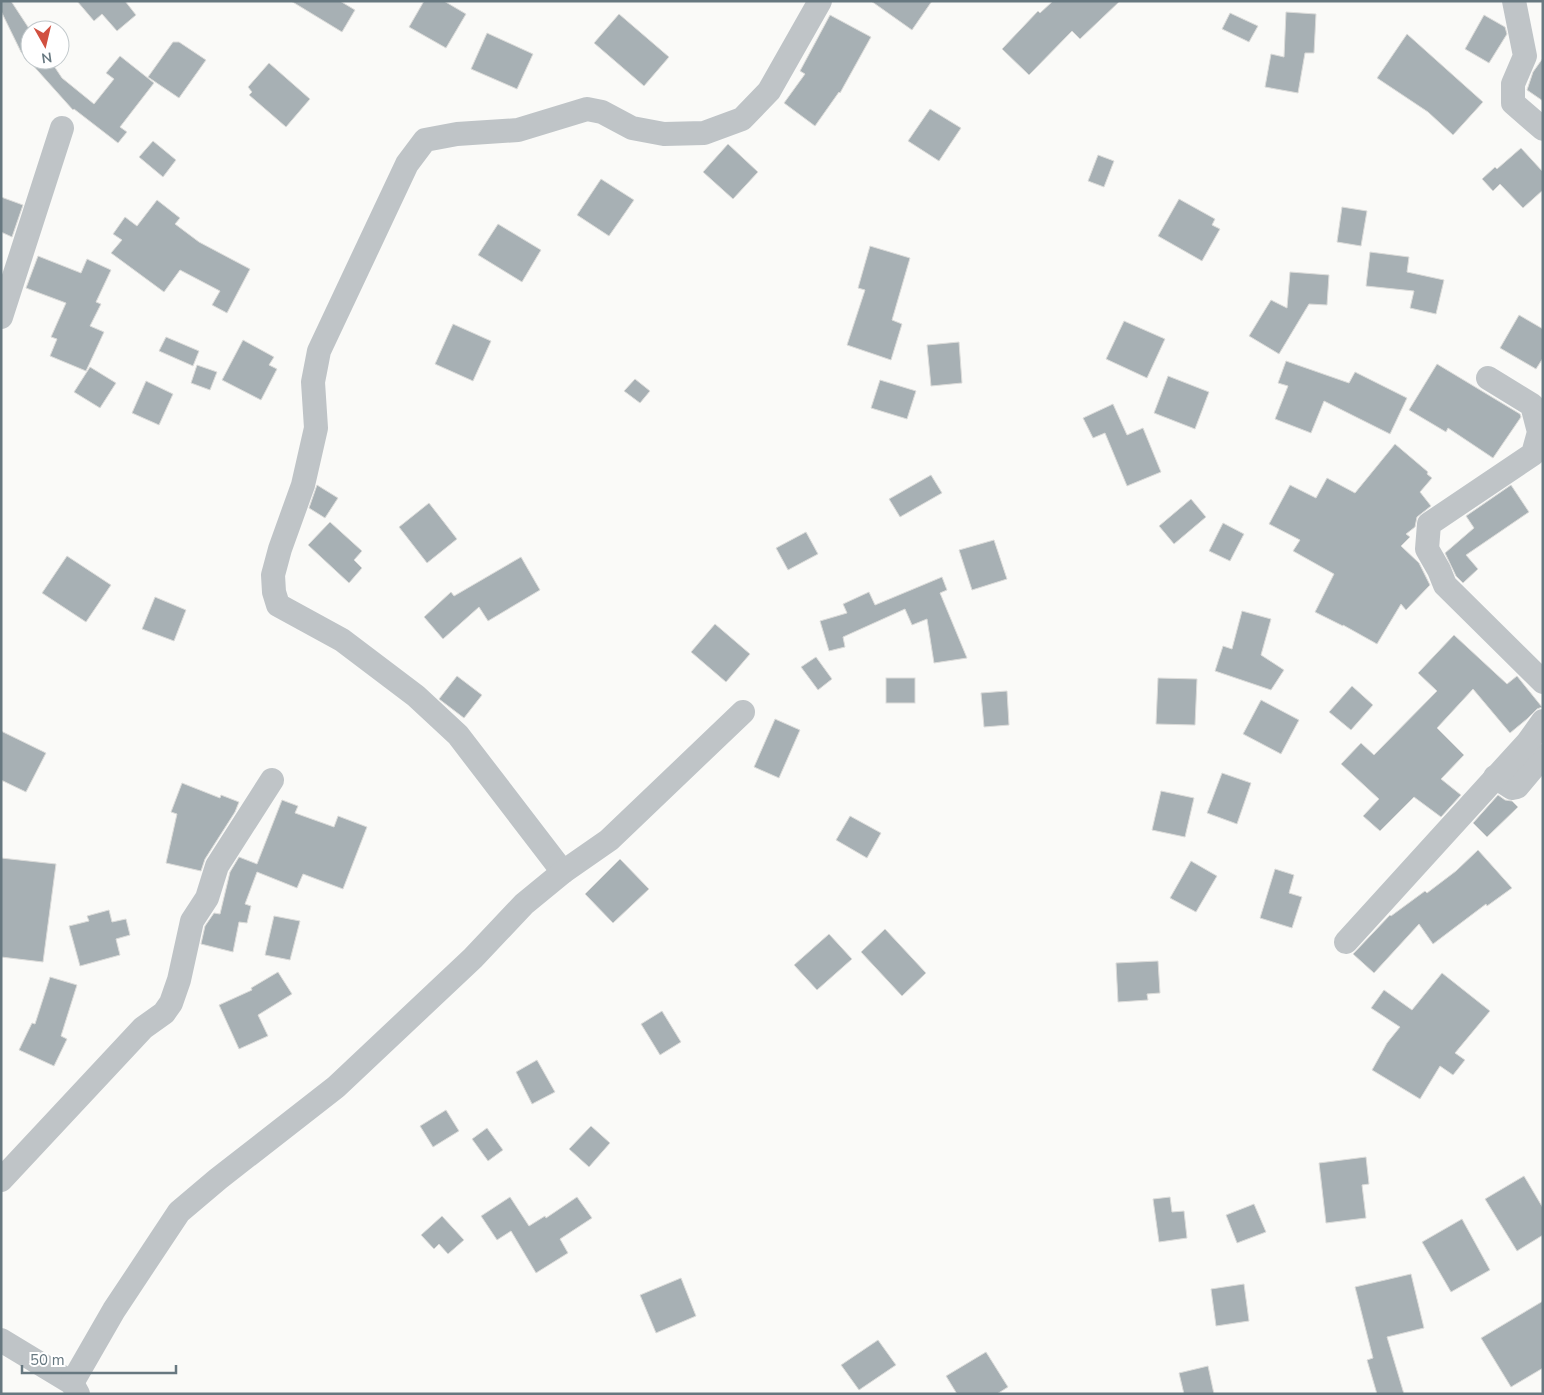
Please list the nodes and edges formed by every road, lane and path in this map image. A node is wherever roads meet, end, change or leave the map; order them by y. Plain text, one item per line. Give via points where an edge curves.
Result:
1 (820, 1) edge
2 (1514, 1) edge
3 (62, 128) dead end
4 (1543, 129) edge
5 (1, 317) edge
6 (1488, 378) dead end
7 (1543, 682) edge
8 (743, 712) dead end
9 (1543, 721) edge
10 (1543, 756) edge
11 (1495, 777) junction
12 (272, 780) dead end
13 (563, 872) junction
14 (1346, 942) dead end
15 (1, 1180) edge
16 (1, 1340) edge
17 (75, 1388) edge

1 - 13 street via 769,91 742,119 704,133 664,134 632,128 602,112 586,109 518,130 457,134 425,140 407,164 319,351 313,382 316,428 303,484 273,575 278,604 342,640 416,696 458,735
2 - 4 street via 1525,56 1513,84 1513,103
3 - 5 street
6 - 7 street via 1532,405 1539,432 1533,454 1428,524 1426,549 1445,585
8 - 13 street via 609,840
9 - 11 street
10 - 11 street via 1517,787 1512,788
11 - 14 street
12 - 15 street via 217,866 207,898 192,921 171,1003 164,1013 143,1028
13 - 17 street via 524,904 473,958 336,1087 179,1212 114,1310
16 - 17 street

